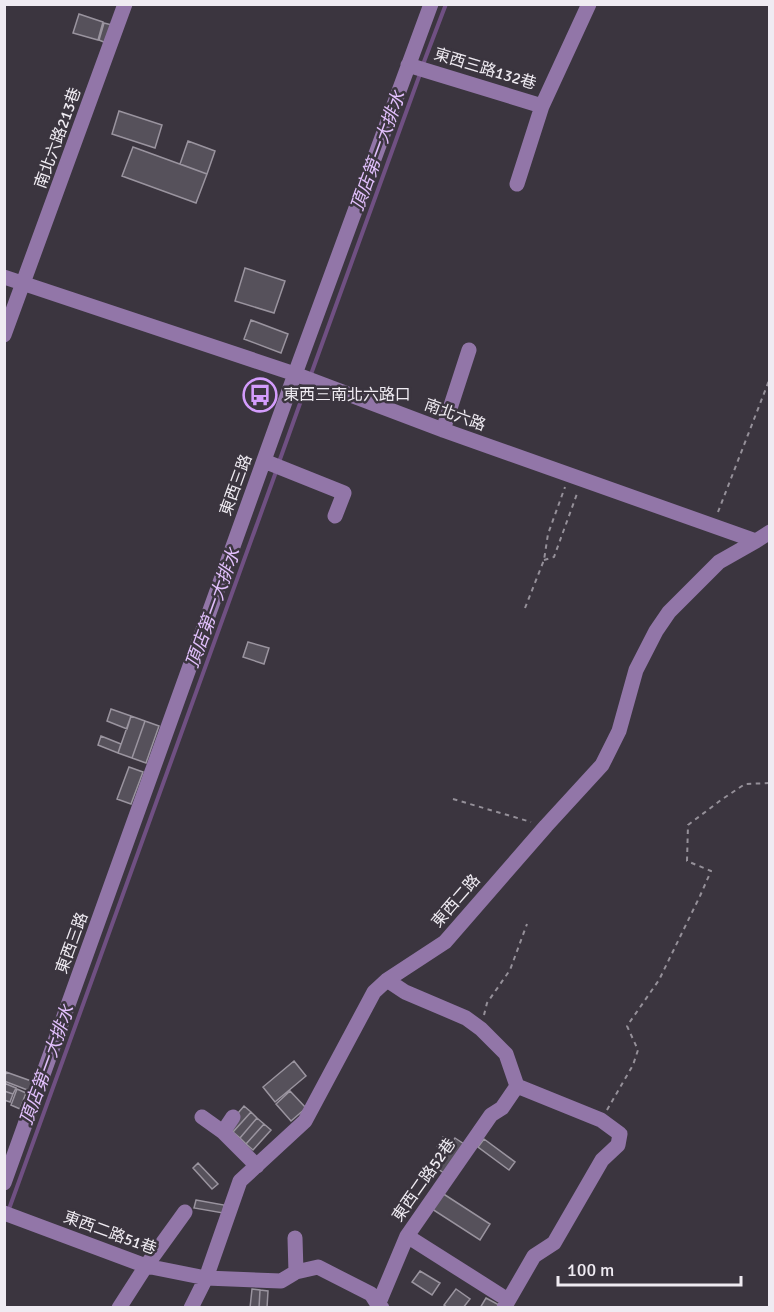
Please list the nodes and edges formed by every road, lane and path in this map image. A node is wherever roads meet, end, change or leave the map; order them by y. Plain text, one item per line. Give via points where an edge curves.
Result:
1 (125, 4) edge
2 (431, 4) edge
3 (589, 4) edge
4 (408, 64) junction
5 (542, 106) junction
6 (517, 184) dead end
7 (4, 277) edge
8 (24, 284) junction
9 (4, 335) edge
10 (469, 351) dead end
11 (295, 374) junction
12 (770, 378) edge
13 (443, 430) junction
14 (264, 461) junction
15 (575, 478) junction
16 (335, 516) dead end
17 (712, 526) junction
18 (770, 532) edge
19 (756, 542) junction
20 (544, 560) junction
21 (525, 608) dead end
22 (770, 783) edge
23 (453, 799) dead end
24 (546, 826) junction
25 (527, 924) dead end
26 (387, 980) junction
27 (481, 1029) junction
28 (517, 1086) junction
29 (202, 1117) dead end
30 (233, 1117) dead end
31 (601, 1120) junction
32 (223, 1132) junction
33 (257, 1166) junction
34 (4, 1183) edge
35 (184, 1212) dead end
36 (4, 1213) edge
37 (407, 1236) junction
38 (295, 1238) dead end
39 (146, 1266) junction
40 (296, 1272) junction
41 (206, 1278) junction
42 (506, 1304) edge
43 (380, 1306) edge
44 (119, 1308) edge
45 (191, 1308) edge

1 - 8 street, 南北六路213巷
2 - 4 street, 東西三路
3 - 5 street
4 - 5 street, 東西三路132巷
4 - 11 street, 東西三路
5 - 6 street, 東西三路132巷
7 - 8 street, 南北六路
8 - 9 street, 南北六路213巷
8 - 11 street, 南北六路
10 - 13 street
11 - 13 street, 南北六路
11 - 14 street, 東西三路
12 - 17 path
13 - 15 street, 南北六路
14 - 16 street via 344,493
14 - 34 street, 東西三路
15 - 17 street, 南北六路
15 - 20 path via 548,534
15 - 20 path via 554,558
17 - 19 street, 南北六路
18 - 19 street, 東西二路
19 - 24 street, 東西二路 via 719,562 669,612 636,670 619,731 602,765
20 - 21 path
22 - 31 path via 745,784 688,825 687,861 711,871 659,980 627,1026 638,1050
23 - 24 path
24 - 26 street, 東西二路 via 445,942
25 - 27 path via 510,970 487,1002
26 - 27 street
26 - 33 street, 東西二路 via 374,992 305,1121
27 - 28 street via 506,1054
28 - 31 street
28 - 37 street, 東西二路52巷 via 502,1108 491,1114
29 - 32 street
30 - 32 street
31 - 42 street via 620,1134 618,1145 602,1160 554,1244 534,1256
32 - 33 street
33 - 41 street, 東西二路 via 240,1181
35 - 39 street
36 - 39 street, 東西二路51巷
37 - 42 street
37 - 43 street, 東西二路52巷
38 - 40 street
39 - 41 street, 東西二路51巷
39 - 44 street
40 - 41 street, 東西二路52巷 via 281,1281
40 - 43 street, 東西二路52巷 via 318,1267 371,1294
41 - 45 street, 東西二路

